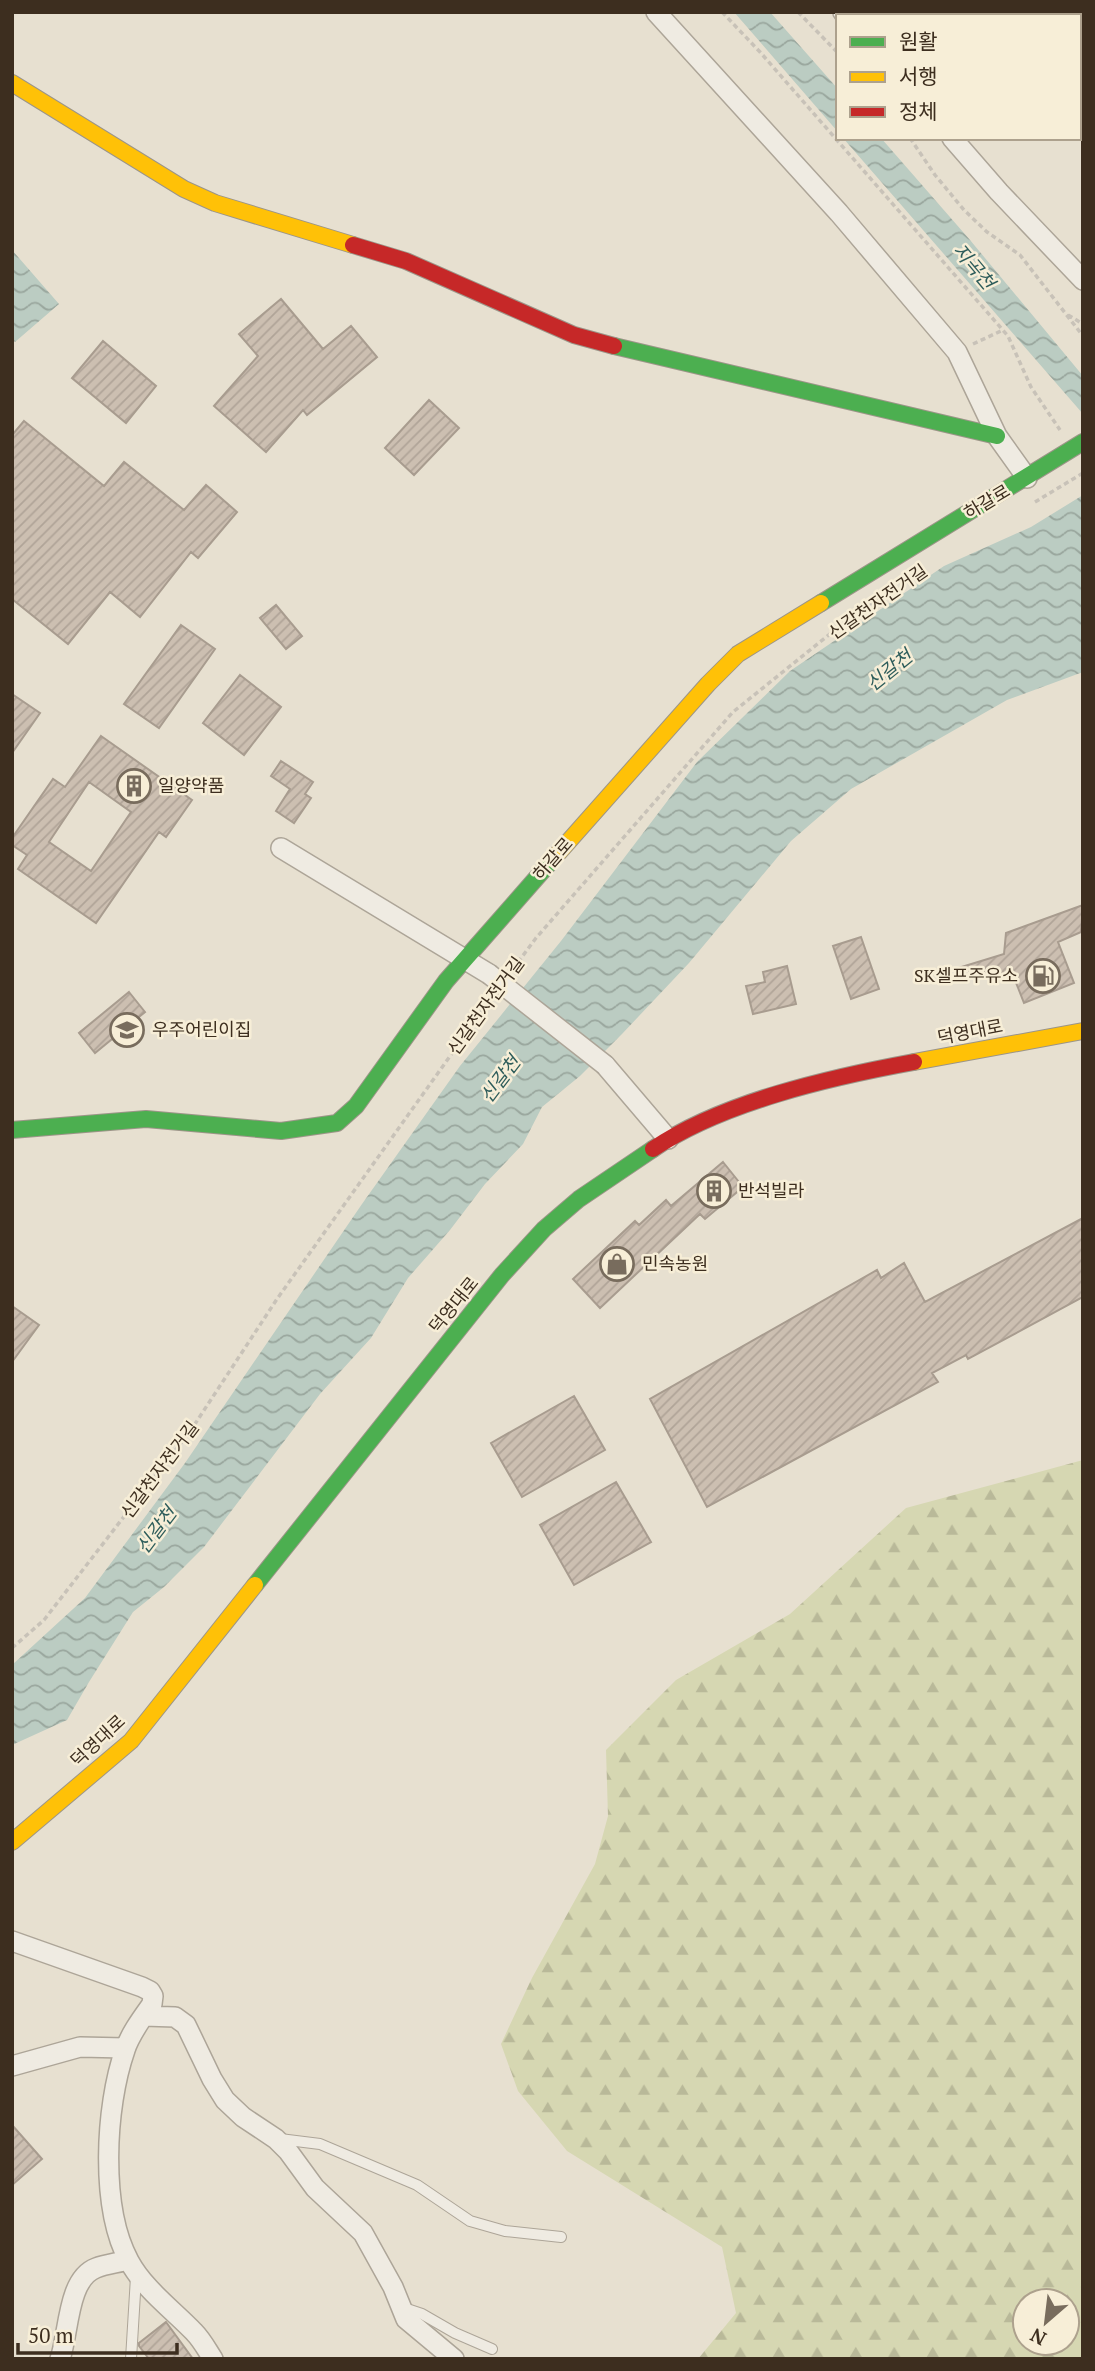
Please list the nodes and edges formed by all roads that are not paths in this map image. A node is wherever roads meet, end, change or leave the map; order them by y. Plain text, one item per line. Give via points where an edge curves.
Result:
1 (656, 12) edge
2 (12, 83) edge
3 (954, 140) edge
4 (1083, 280) edge
5 (997, 436) junction
6 (1078, 446) edge
7 (1027, 478) junction
8 (281, 848) dead end
9 (464, 960) junction
10 (1083, 1031) edge
11 (12, 1130) edge
12 (668, 1139) junction
13 (12, 1842) edge
14 (12, 1941) edge
15 (144, 2016) junction
16 (125, 2048) junction
17 (12, 2066) edge
18 (276, 2139) junction
19 (561, 2237) dead end
20 (132, 2266) junction
21 (400, 2307) junction
22 (492, 2349) dead end
23 (60, 2359) edge
24 (131, 2359) edge
25 (213, 2359) edge
26 (454, 2359) edge

1 - 5 street via 839,213 957,352
2 - 5 street via 184,190 407,261 574,335
3 - 4 street
5 - 7 street
6 - 7 street, 하갈로
7 - 9 street, 하갈로 via 738,654
8 - 9 street
9 - 11 street, 하갈로 via 356,1106 337,1123 281,1131 146,1119
9 - 12 street, bridge via 605,1065
10 - 12 street, 덕영대로 via 779,1094
12 - 13 street, 덕영대로 via 579,1199 544,1229 502,1275 131,1741
14 - 15 street via 149,1991 152,2004
15 - 16 street
15 - 18 street via 181,2020 225,2100
16 - 17 street via 80,2047
16 - 20 street via 114,2102 110,2170 114,2220
18 - 19 lane via 320,2144 344,2154 417,2185 470,2221 505,2231
18 - 21 street via 315,2188 363,2233
20 - 23 street via 95,2268 82,2279
20 - 24 lane
20 - 25 street via 197,2335
21 - 22 lane
21 - 26 street via 406,2319

